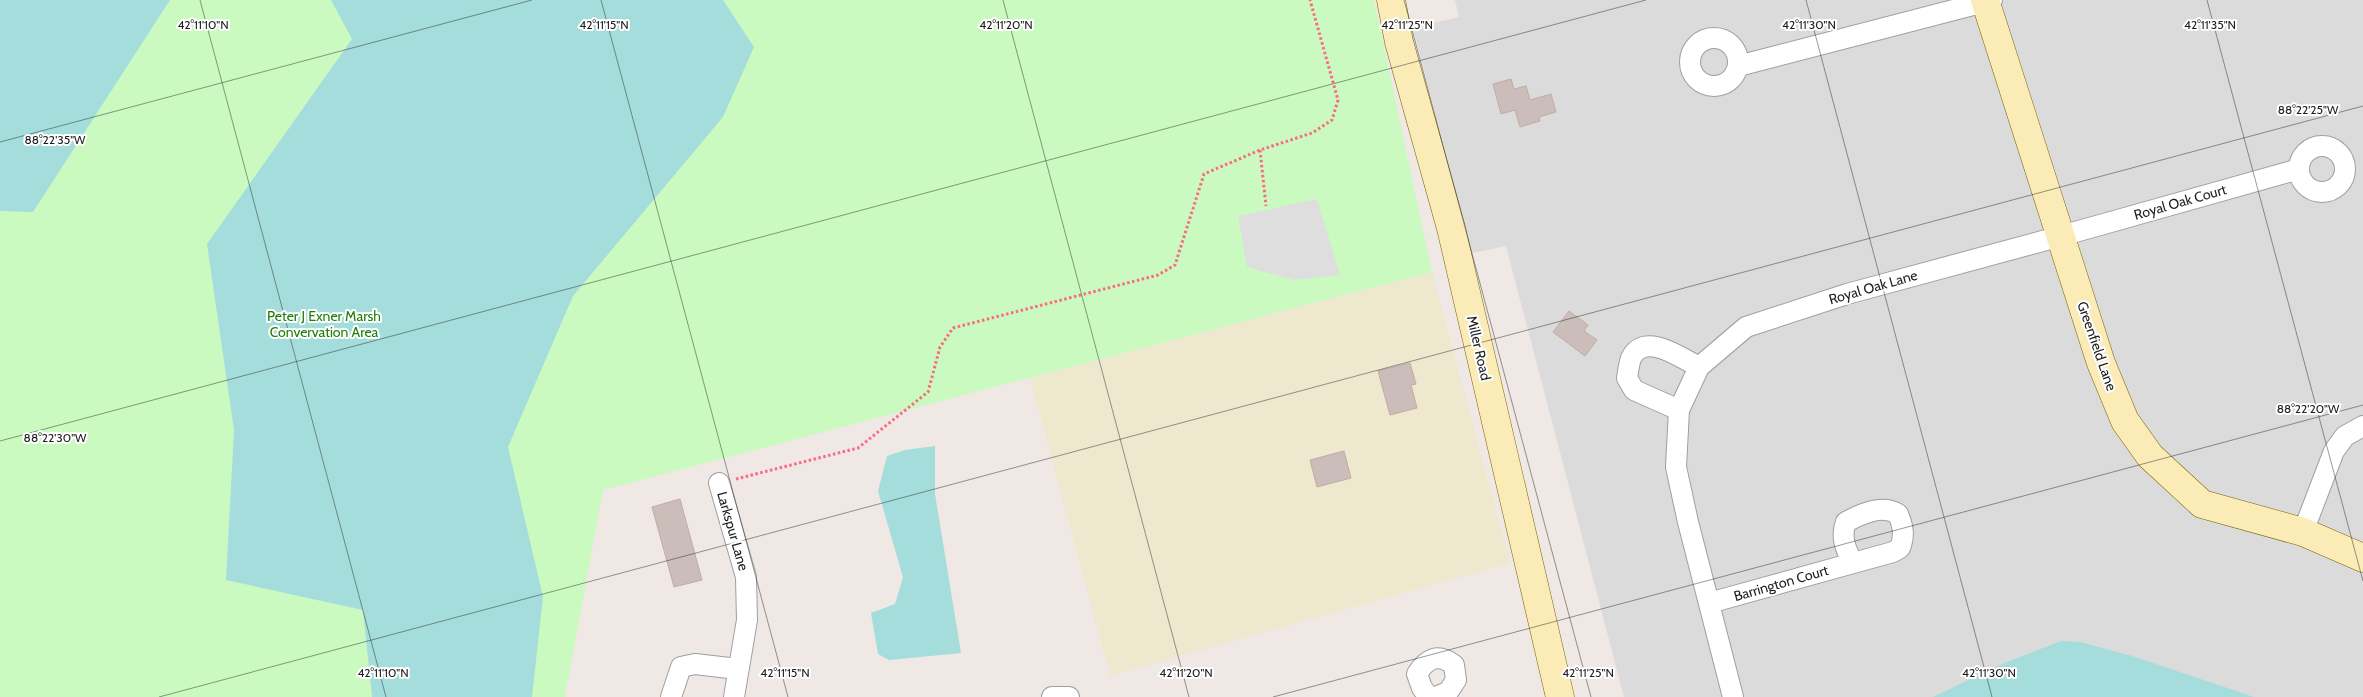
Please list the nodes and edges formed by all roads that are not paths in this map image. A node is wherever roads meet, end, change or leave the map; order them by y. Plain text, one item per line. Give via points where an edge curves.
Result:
1 (1391, 0) edge
2 (1987, 1) edge
3 (1738, 66) dead end
4 (2298, 169) dead end
5 (2061, 236) junction
6 (1700, 367) junction
7 (1679, 410) junction
8 (2363, 426) edge
9 (718, 483) road end
10 (2303, 532) junction
11 (2363, 558) edge
12 (1853, 563) dead end
13 (1709, 603) junction
14 (738, 669) junction
15 (671, 697) edge
16 (734, 697) edge
17 (1052, 697) edge
18 (1070, 697) edge
19 (1429, 697) edge
20 (1436, 697) edge
21 (1560, 697) edge
22 (1733, 697) edge

1 - 21 street, Miller Road via 1399,42 1451,228
2 - 3 street
2 - 5 street, Greenfield Lane
4 - 5 street, Royal Oak Court
5 - 6 street, Royal Oak Lane via 1847,294 1746,326
5 - 10 street, Greenfield Lane via 2101,363 2125,421 2150,456 2202,504
6 - 7 street, Royal Oak Lane
6 - 7 street via 1658,346 1644,346 1631,358 1627,378 1634,390
7 - 13 street, Royal Oak Lane via 1676,467
8 - 10 street via 2345,436 2334,451
9 - 14 street, Larkspur Lane via 746,577 747,620
10 - 11 street, Greenfield Lane
12 - 13 street, Barrington Court
13 - 22 street, Royal Oak Lane
14 - 15 street via 695,664 680,667
14 - 16 street, Larkspur Lane
17 - 18 street
19 - 20 street via 1417,674 1423,664 1434,658 1444,658 1454,665 1456,680 1448,692

